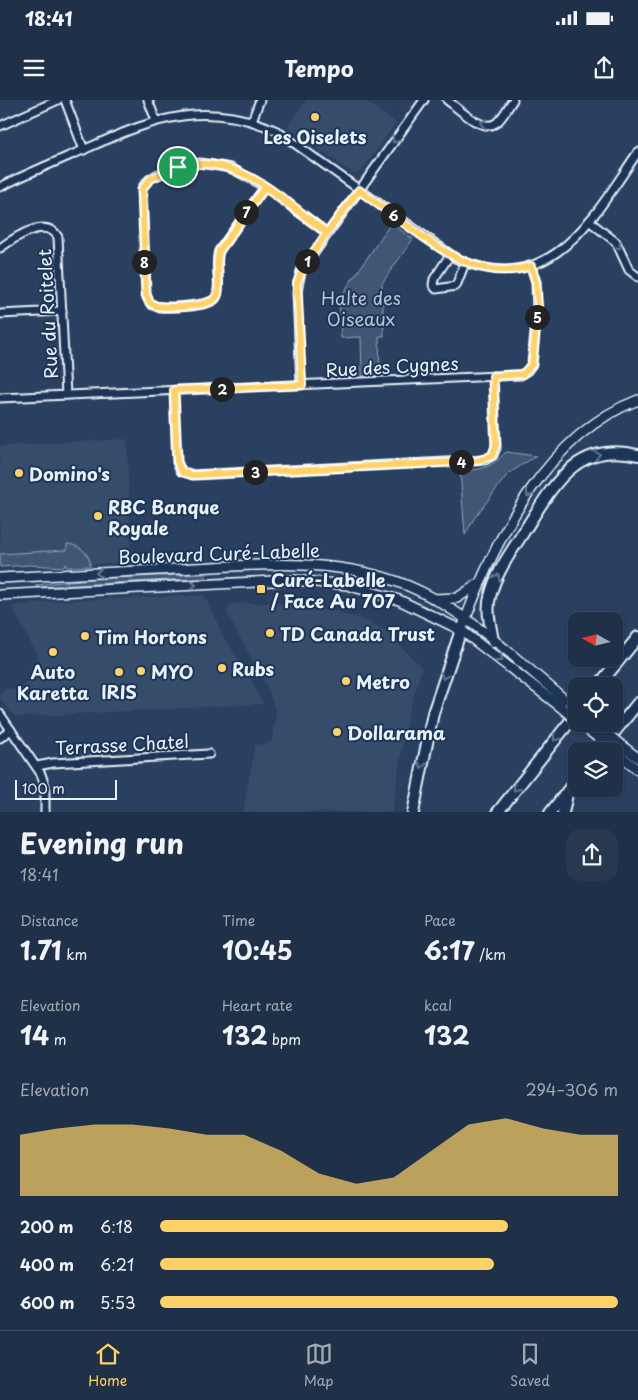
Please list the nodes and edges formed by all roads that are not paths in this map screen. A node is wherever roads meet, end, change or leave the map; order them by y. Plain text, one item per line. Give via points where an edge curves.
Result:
1 (58, 100) edge
2 (65, 100) edge
3 (148, 100) edge
4 (260, 100) edge
5 (424, 100) edge
6 (447, 100) edge
7 (513, 100) edge
8 (155, 118) junction
9 (252, 118) junction
10 (0, 126) edge
11 (84, 150) junction
12 (638, 152) edge
13 (0, 186) edge
14 (265, 187) junction
15 (359, 190) junction
16 (589, 221) junction
17 (327, 233) junction
18 (0, 248) edge
19 (450, 255) junction
20 (465, 263) junction
21 (531, 266) junction
22 (638, 277) edge
23 (62, 311) junction
24 (0, 314) edge
25 (493, 376) junction
26 (302, 385) junction
27 (174, 390) junction
28 (66, 395) junction
29 (0, 398) edge
30 (638, 400) edge
31 (638, 455) edge
32 (0, 578) edge
33 (478, 585) junction
34 (0, 595) edge
35 (434, 599) junction
36 (465, 620) junction
37 (461, 630) junction
38 (638, 630) edge
39 (638, 637) edge
40 (493, 642) junction
41 (623, 654) edge
42 (623, 656) edge
43 (638, 703) edge
44 (565, 705) junction
45 (568, 706) edge
46 (568, 709) edge
47 (0, 714) edge
48 (568, 724) edge
49 (11, 730) junction
50 (593, 732) edge
51 (603, 732) edge
52 (0, 738) edge
53 (607, 742) edge
54 (608, 742) edge
55 (612, 742) edge
56 (623, 751) edge
57 (623, 753) edge
58 (209, 754) dead end
59 (638, 758) edge
60 (37, 766) junction
61 (638, 770) edge
62 (568, 790) joint
63 (45, 812) edge
64 (413, 812) edge
65 (496, 812) edge
66 (550, 812) edge
67 (563, 812) edge

1 - 10 street
2 - 11 street
3 - 8 street
4 - 9 street
5 -> 15 street
7 -> 6 street via 498,121 490,125 478,122
8 - 9 street via 203,109
8 - 11 street
9 - 15 street via 283,135
11 - 13 street
12 - 16 street
14 - 14 street via 231,168 206,163 178,167 146,182 141,194 146,293 150,303 161,306 214,301 218,293 219,251
14 - 17 street
15 - 17 street
15 - 19 street
16 - 21 street via 569,245
16 -> 22 street via 619,245 629,270
17 - 26 street via 304,266 297,283
18 - 23 street, Rue du Roitelet via 36,229 47,228 55,233 59,243
19 - 20 street
19 - 20 street via 434,279 436,289 456,286
20 - 21 street via 501,270
21 - 25 street, Rue des Cygnes via 538,308 531,366 521,374
23 - 24 street
23 - 28 street, Rue du Roitelet
25 - 26 street, Rue des Cygnes
25 - 27 street via 496,448 493,455 485,460 189,475 179,469
26 - 27 street, Rue des Cygnes
27 - 28 street, Rue des Cygnes
28 - 29 street, Rue des Cygnes
30 -> 33 main road via 597,422 557,457 504,530
40 -> 31 highway via 488,612 493,585 556,482 571,467 590,456 615,452
35 -> 32 main road, Boulevard Curé-Labelle via 383,578 354,570 308,564
33 - 35 main road via 458,598
33 - 36 main road
34 -> 37 main road, Boulevard Curé-Labelle via 317,581 388,596
35 - 36 main road, Boulevard Curé-Labelle
36 - 37 main road
36 - 40 main road, Boulevard Curé-Labelle
37 -> 44 main road, Boulevard Curé-Labelle
37 -> 64 highway via 433,713
38 - 41 highway
39 - 42 highway
40 - 44 main road, Boulevard Curé-Labelle
43 - 53 highway
44 - 45 main road, Boulevard Curé-Labelle
44 - 46 main road, Boulevard Curé-Labelle, bridge
47 - 49 street
48 -> 65 highway
49 - 52 street
49 - 60 street
50 - 54 main road, bridge
51 - 55 main road, bridge
56 - 59 main road
57 - 61 main road
58 - 60 street, Terrasse Chatel
60 - 63 street via 44,783
62 - 66 highway
62 - 67 highway

